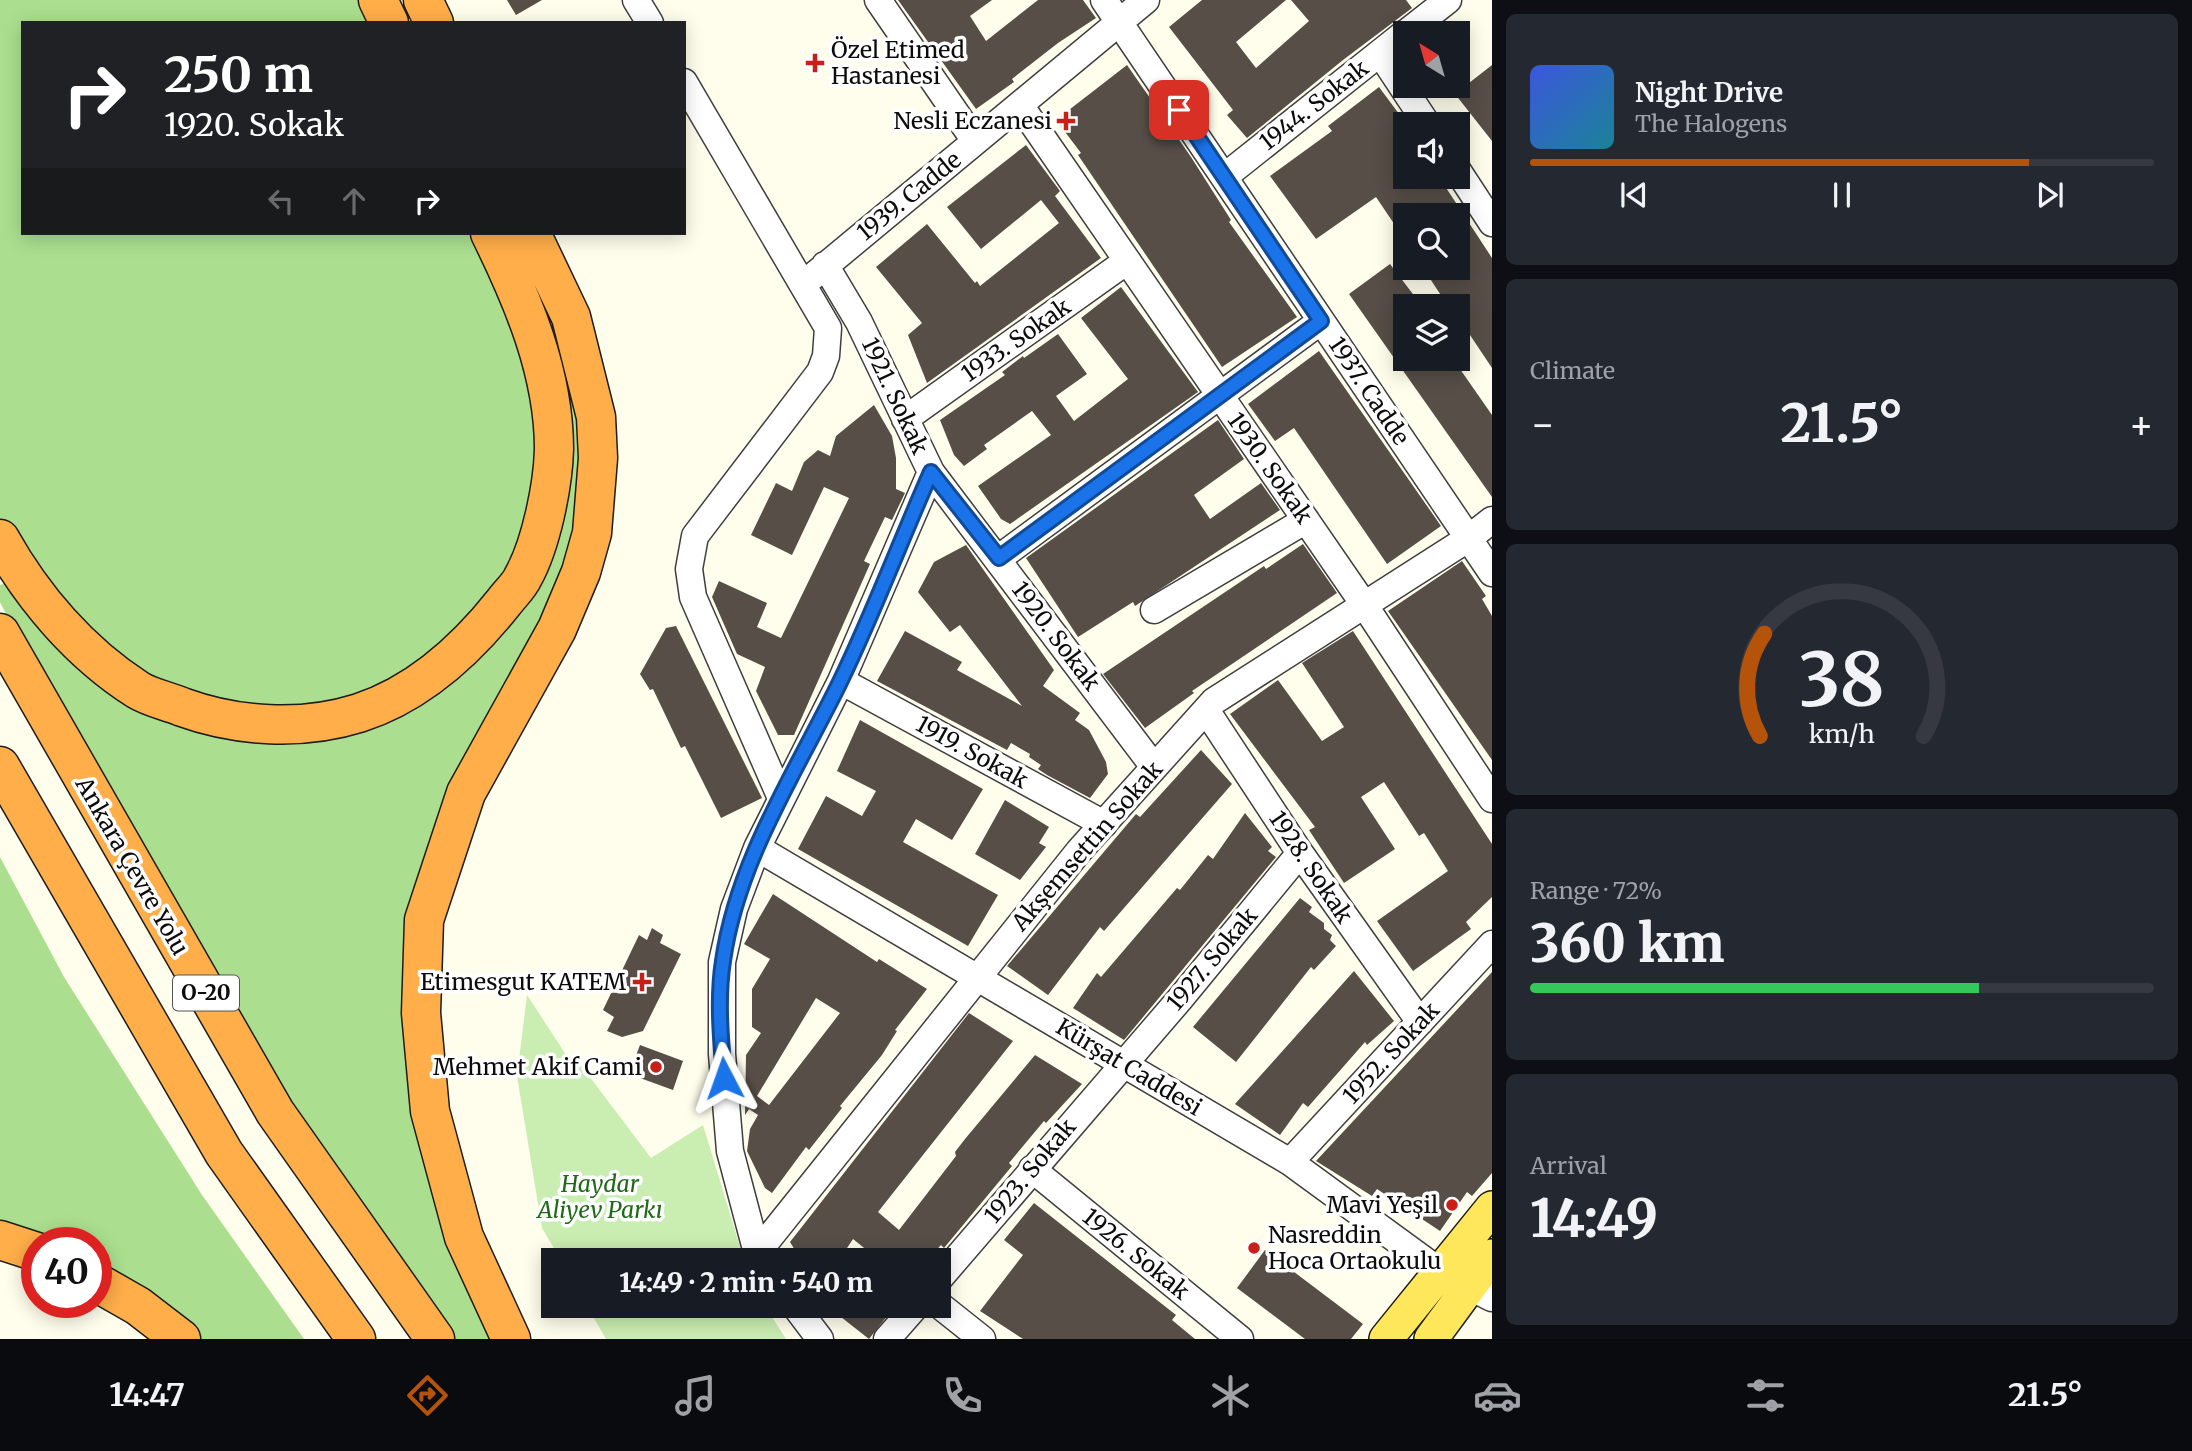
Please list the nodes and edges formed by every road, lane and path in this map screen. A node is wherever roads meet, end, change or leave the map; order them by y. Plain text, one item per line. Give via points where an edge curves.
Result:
1 (378, 0) edge
2 (424, 0) edge
3 (636, 0) edge
4 (878, 0) edge
5 (1146, 0) edge
6 (1448, 0) edge
7 (1111, 11) edge
8 (388, 21) edge
9 (433, 21) edge
10 (649, 21) edge
11 (1421, 21) edge
12 (1393, 43) edge
13 (1380, 53) junction
14 (686, 85) edge
15 (1020, 105) junction
16 (1419, 112) edge
17 (975, 141) junction
18 (1224, 177) junction
19 (1470, 189) edge
20 (1492, 223) edge
21 (491, 235) edge
22 (532, 235) edge
23 (1127, 261) junction
24 (825, 265) junction
25 (803, 285) junction
26 (1321, 321) junction
27 (1220, 396) junction
28 (905, 419) junction
29 (931, 472) junction
30 (1306, 520) junction
31 (1492, 520) edge
32 (1469, 538) junction
33 (0, 539) edge
34 (999, 558) junction
35 (1492, 573) edge
36 (1365, 606) junction
37 (1154, 610) dead end
38 (0, 633) edge
39 (841, 681) junction
40 (1206, 710) junction
41 (0, 766) edge
42 (1154, 767) junction
43 (781, 798) junction
44 (1492, 799) edge
45 (1104, 824) junction
46 (757, 848) junction
47 (1300, 853) junction
48 (1492, 944) edge
49 (976, 977) junction
50 (1420, 1022) junction
51 (1123, 1063) junction
52 (1290, 1162) junction
53 (1032, 1169) junction
54 (1492, 1208) edge
55 (0, 1240) edge
56 (21, 1247) edge
57 (758, 1248) edge
58 (766, 1248) edge
59 (1492, 1256) edge
60 (951, 1265) edge
61 (1467, 1287) edge
62 (112, 1291) edge
63 (951, 1314) edge
64 (805, 1318) edge
65 (905, 1318) edge
66 (181, 1339) edge
67 (356, 1339) edge
68 (435, 1339) edge
69 (511, 1339) edge
70 (820, 1339) edge
71 (887, 1339) edge
72 (982, 1339) edge
73 (1240, 1339) edge
74 (1387, 1339) edge
75 (1431, 1339) edge

1 - 8 highway
2 - 9 highway
3 - 10 street
4 - 17 street
5 - 7 street, 1939. Cadde
6 - 11 street, 1944. Sokak
7 - 15 street, 1939. Cadde
7 - 18 street, 1937. Cadde
12 - 13 street, 1944. Sokak
13 - 16 street
13 - 18 street, 1944. Sokak
14 - 25 street, 1921. Sokak
15 - 17 street, 1939. Cadde
15 - 23 street, 1930. Sokak
17 - 24 street, 1939. Cadde
18 - 26 street, 1937. Cadde
19 - 20 street
21 - 33 highway via 516,286 547,377 554,450 544,516 523,577 477,636 420,684 359,713 292,725 216,719 140,691 77,643 17,570
22 - 69 highway via 571,317 596,417 592,533 557,629 466,793 424,920 421,1013 430,1111 461,1225
23 - 27 street, 1930. Sokak
23 - 28 street, 1933. Sokak
24 - 25 street, 1939. Cadde
24 - 28 street, 1921. Sokak via 859,322
25 - 43 street, 1921. Sokak via 828,328 823,364 695,536 689,569 693,597
26 - 27 street
26 - 32 street, 1937. Cadde
27 - 30 street, 1930. Sokak
27 - 34 street
28 - 29 street, 1921. Sokak
29 - 34 street, 1920. Sokak
29 - 39 street, 1921. Sokak
30 - 36 street, 1930. Sokak
30 - 37 street
31 - 32 street, Akşemsettin Sokak
32 - 35 street, 1937. Cadde
32 - 36 street, Akşemsettin Sokak
34 - 42 street, 1920. Sokak
36 - 40 street, Akşemsettin Sokak
36 - 44 street, 1930. Sokak
38 - 68 highway, Ankara Çevre Yolu / O-20 via 275,1112
39 - 43 street, 1921. Sokak
39 - 45 street, 1919. Sokak
40 - 42 street, Akşemsettin Sokak
40 - 47 street, 1928. Sokak
41 - 67 highway, O-20 via 224,1153
42 - 45 street, Akşemsettin Sokak
43 - 46 street, 1921. Sokak
45 - 49 street, Akşemsettin Sokak
46 - 49 street, Kürşat Caddesi
46 - 57 street, 1921. Sokak via 734,909 722,962 720,1005 730,1151
47 - 50 street, 1928. Sokak
47 - 51 street, 1927. Sokak
48 - 50 street, 1952. Sokak
49 - 51 street, Kürşat Caddesi
49 - 58 street, Akşemsettin Sokak
50 - 52 street, 1952. Sokak
51 - 52 street, Kürşat Caddesi
51 - 53 street, 1923. Sokak
52 - 61 street, Kürşat Caddesi
53 - 60 street, 1923. Sokak
53 - 73 street, 1926. Sokak
54 - 61 main road
55 - 56 highway
59 - 61 main road
61 - 74 main road
61 - 75 main road
62 - 66 highway
63 - 72 street
64 - 70 street
65 - 71 street

